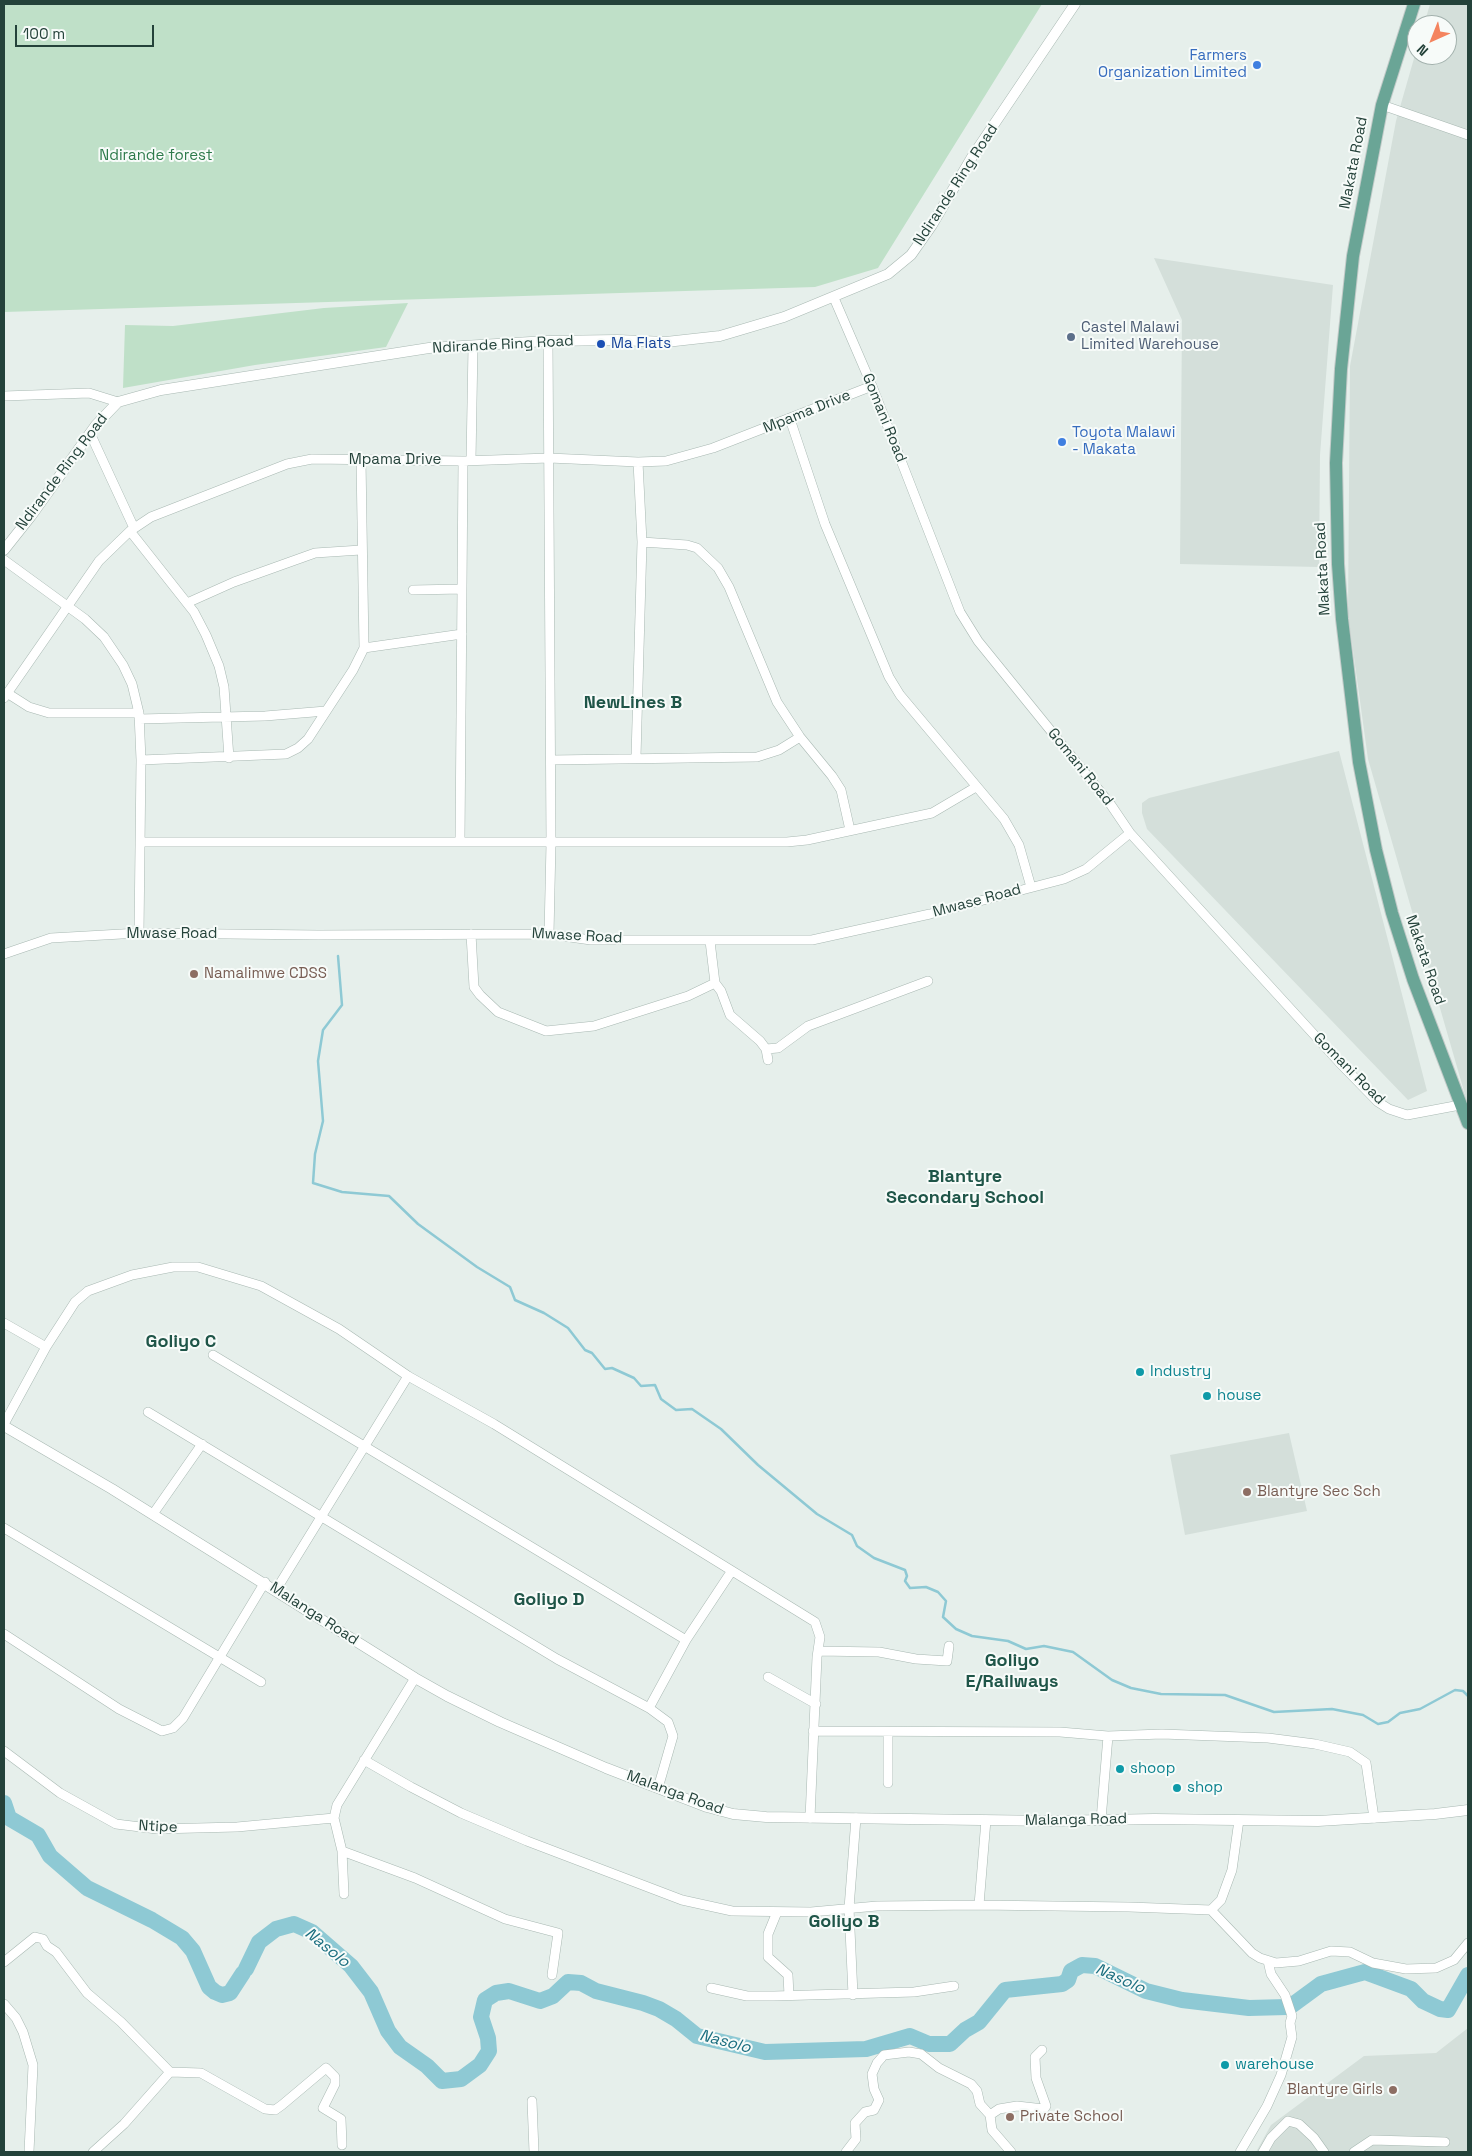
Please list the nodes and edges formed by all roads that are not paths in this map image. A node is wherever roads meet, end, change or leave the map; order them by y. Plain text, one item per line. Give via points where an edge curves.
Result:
1 (1075, 4) edge
2 (1414, 4) edge
3 (1382, 105) junction
4 (1468, 135) edge
5 (834, 298) junction
6 (548, 341) junction
7 (473, 346) junction
8 (872, 386) junction
9 (4, 396) edge
10 (118, 402) junction
11 (790, 419) junction
12 (90, 433) junction
13 (549, 458) junction
14 (361, 460) junction
15 (467, 461) junction
16 (638, 462) junction
17 (132, 529) junction
18 (642, 542) junction
19 (4, 550) edge
20 (361, 550) junction
21 (4, 560) edge
22 (462, 589) junction
23 (412, 590) dead end
24 (187, 603) junction
25 (67, 606) junction
26 (462, 634) junction
27 (364, 648) junction
28 (5, 695) edge
29 (326, 711) junction
30 (139, 716) junction
31 (227, 717) junction
32 (800, 737) junction
33 (636, 757) junction
34 (229, 758) junction
35 (141, 760) junction
36 (551, 760) junction
37 (976, 787) junction
38 (850, 830) junction
39 (1130, 833) junction
40 (140, 842) junction
41 (460, 842) junction
42 (551, 843) junction
43 (1031, 887) junction
44 (139, 933) junction
45 (471, 934) junction
46 (549, 934) junction
47 (710, 941) junction
48 (4, 954) edge
49 (928, 981) dead end
50 (715, 983) junction
51 (766, 1049) junction
52 (768, 1060) dead end
53 (1460, 1105) junction
54 (1468, 1123) edge
55 (4, 1323) edge
56 (46, 1347) junction
57 (213, 1355) dead end
58 (408, 1376) junction
59 (148, 1412) dead end
60 (4, 1425) edge
61 (202, 1444) junction
62 (365, 1446) junction
63 (153, 1514) junction
64 (322, 1516) junction
65 (4, 1528) edge
66 (730, 1572) junction
67 (265, 1582) junction
68 (276, 1590) junction
69 (4, 1634) edge
70 (686, 1640) junction
71 (949, 1646) dead end
72 (818, 1651) junction
73 (219, 1657) junction
74 (768, 1677) dead end
75 (415, 1678) junction
76 (261, 1682) dead end
77 (816, 1704) junction
78 (649, 1708) junction
79 (813, 1731) junction
80 (888, 1732) junction
81 (1108, 1736) junction
82 (4, 1751) edge
83 (364, 1760) junction
84 (888, 1782) dead end
85 (658, 1788) junction
86 (1468, 1810) edge
87 (334, 1818) junction
88 (810, 1818) junction
89 (856, 1818) junction
90 (1374, 1818) junction
91 (986, 1820) junction
92 (1101, 1820) junction
93 (1239, 1820) junction
94 (342, 1851) junction
95 (344, 1894) dead end
96 (979, 1905) junction
97 (849, 1908) junction
98 (1211, 1910) junction
99 (777, 1912) junction
100 (1468, 1942) edge
101 (1268, 1961) junction
102 (4, 1962) edge
103 (552, 1975) dead end
104 (954, 1986) dead end
105 (711, 1988) dead end
106 (853, 1995) junction
107 (789, 1996) junction
108 (4, 2004) edge
109 (1042, 2050) dead end
110 (170, 2072) junction
111 (532, 2101) dead end
112 (990, 2115) junction
113 (1445, 2142) dead end
114 (342, 2145) dead end
115 (29, 2152) edge
116 (93, 2152) edge
117 (534, 2152) edge
118 (846, 2152) edge
119 (1011, 2152) edge
120 (1240, 2152) edge
121 (1263, 2152) edge
122 (1324, 2152) edge
123 (1354, 2152) edge

1 - 5 street, Ndirande Ring Road via 972,157 911,255 888,274
2 - 3 main road, Makata Road
3 - 4 street
3 - 53 main road, Makata Road via 1353,256 1341,369 1336,463 1342,619 1359,762 1385,886 1413,979
5 - 6 street, Ndirande Ring Road via 764,324 720,336 666,342
5 - 8 street, Gomani Road
6 - 7 street, Ndirande Ring Road
6 - 13 street
7 - 10 street, Ndirande Ring Road via 429,348 232,378 161,390
7 - 15 street
8 - 11 street, Mpama Drive
8 - 39 street, Gomani Road via 967,626
9 - 10 street via 89,393
10 - 12 street, Ndirande Ring Road
11 - 16 street, Mpama Drive via 687,456
11 - 37 street via 825,524 889,677 900,695
12 - 17 street
12 - 19 street, Ndirande Ring Road
13 - 15 street, Mpama Drive
13 - 16 street, Mpama Drive
13 - 36 street
14 - 15 street, Mpama Drive
14 - 17 street, Mpama Drive via 312,459 287,464 151,517
14 - 20 street
15 - 22 street
16 - 18 street
17 - 24 street
17 - 25 street, Mpama Drive via 100,561
18 - 32 street via 698,548 718,568 777,702
18 - 33 street
20 - 24 street via 315,553
20 - 27 street
21 - 25 street
22 - 23 street
22 - 26 street
24 - 31 street via 219,666
25 - 28 street, Mpama Drive
25 - 30 street via 104,636 116,652 132,684
26 - 27 street
26 - 41 street
27 - 29 street
28 - 30 street via 49,714
29 - 31 street
29 - 34 street via 308,739 290,752
30 - 31 street
30 - 35 street
31 - 34 street
32 - 33 street via 779,750 757,757
32 - 38 street via 841,790
33 - 36 street
34 - 35 street
35 - 40 street
36 - 42 street
37 - 38 street via 932,813
37 - 43 street via 1004,819 1019,845
38 - 42 street via 787,842
39 - 43 street, Mwase Road via 1086,869 1064,879
39 - 53 street, Gomani Road via 1378,1102 1407,1115
40 - 41 street
40 - 44 street
41 - 42 street
42 - 46 street
43 - 47 street, Mwase Road via 812,940
44 - 45 street, Mwase Road
44 - 48 street, Mwase Road via 51,938
45 - 46 street, Mwase Road
45 - 50 street via 474,987 480,996 498,1012 546,1031 594,1026 688,996
46 - 47 street, Mwase Road via 591,940
47 - 50 street
49 - 51 street via 808,1026 778,1048
50 - 51 street via 730,1015
51 - 52 street
53 - 54 main road, Makata Road
55 - 56 street
56 - 58 street via 75,1302 88,1291 132,1275 173,1267 198,1268 261,1286 331,1325
56 - 60 street
57 - 62 street
58 - 62 street
58 - 66 street via 494,1424
59 - 61 street
60 - 63 street, Malanga Road
61 - 63 street
61 - 64 street
62 - 64 street
62 - 70 street
63 - 67 street, Malanga Road
64 - 68 street
64 - 78 street via 556,1659
65 - 73 street
66 - 70 street
66 - 72 street via 815,1622 820,1637
67 - 68 street, Malanga Road
67 - 73 street
68 - 75 street, Malanga Road
69 - 73 street via 119,1709 162,1731 172,1728 183,1718
70 - 78 street
71 - 72 street via 947,1661 879,1652
72 - 77 street
73 - 76 street
74 - 77 street
75 - 83 street
75 - 85 street, Malanga Road via 500,1722
77 - 79 street
78 - 85 street via 668,1722 673,1731
79 - 80 street
79 - 88 street
80 - 81 street via 1060,1732
80 - 84 street
81 - 90 street via 1162,1734 1268,1738 1350,1752 1361,1758 1368,1769
81 - 92 street
82 - 87 street, Ntipe via 60,1793 116,1824 158,1830
83 - 87 street via 342,1795
83 - 99 street via 461,1813 682,1900 716,1909
85 - 88 street, Malanga Road via 733,1814
86 - 90 street, Malanga Road
87 - 94 street
88 - 89 street, Malanga Road
89 - 91 street, Malanga Road
89 - 97 street
90 - 93 street, Malanga Road
91 - 92 street, Malanga Road
91 - 96 street
92 - 93 street, Malanga Road
93 - 98 street via 1232,1870 1221,1900
94 - 95 street
94 - 103 street via 415,1878 505,1919 558,1933
96 - 97 street
96 - 98 street
97 - 99 street
97 - 106 street
98 - 101 street via 1252,1953
99 - 107 street via 768,1934 768,1957 788,1975
100 - 101 street via 1454,1960 1436,1968 1406,1970 1373,1963 1350,1952 1331,1951 1299,1961
101 - 120 street via 1292,2016 1292,2037 1268,2106
102 - 110 street via 36,1937 43,1939 87,1993
104 - 106 street
105 - 107 street via 747,1996
106 - 107 street
108 - 115 street via 16,2018 31,2058
109 - 112 street via 1035,2057 1036,2078 1046,2106 1044,2109 1017,2106 999,2109
110 - 114 street via 201,2073 265,2109 275,2110 326,2068 335,2077 335,2084 324,2108 341,2120
110 - 116 street via 124,2124
111 - 117 street
112 - 118 street via 980,2104 977,2091 971,2084 939,2068 921,2054 899,2052 884,2055 872,2074 879,2100 874,2110 866,2112 855,2123 856,2139
112 - 119 street via 992,2130
113 - 123 street via 1372,2140
121 - 122 street via 1271,2138 1288,2121 1299,2124

